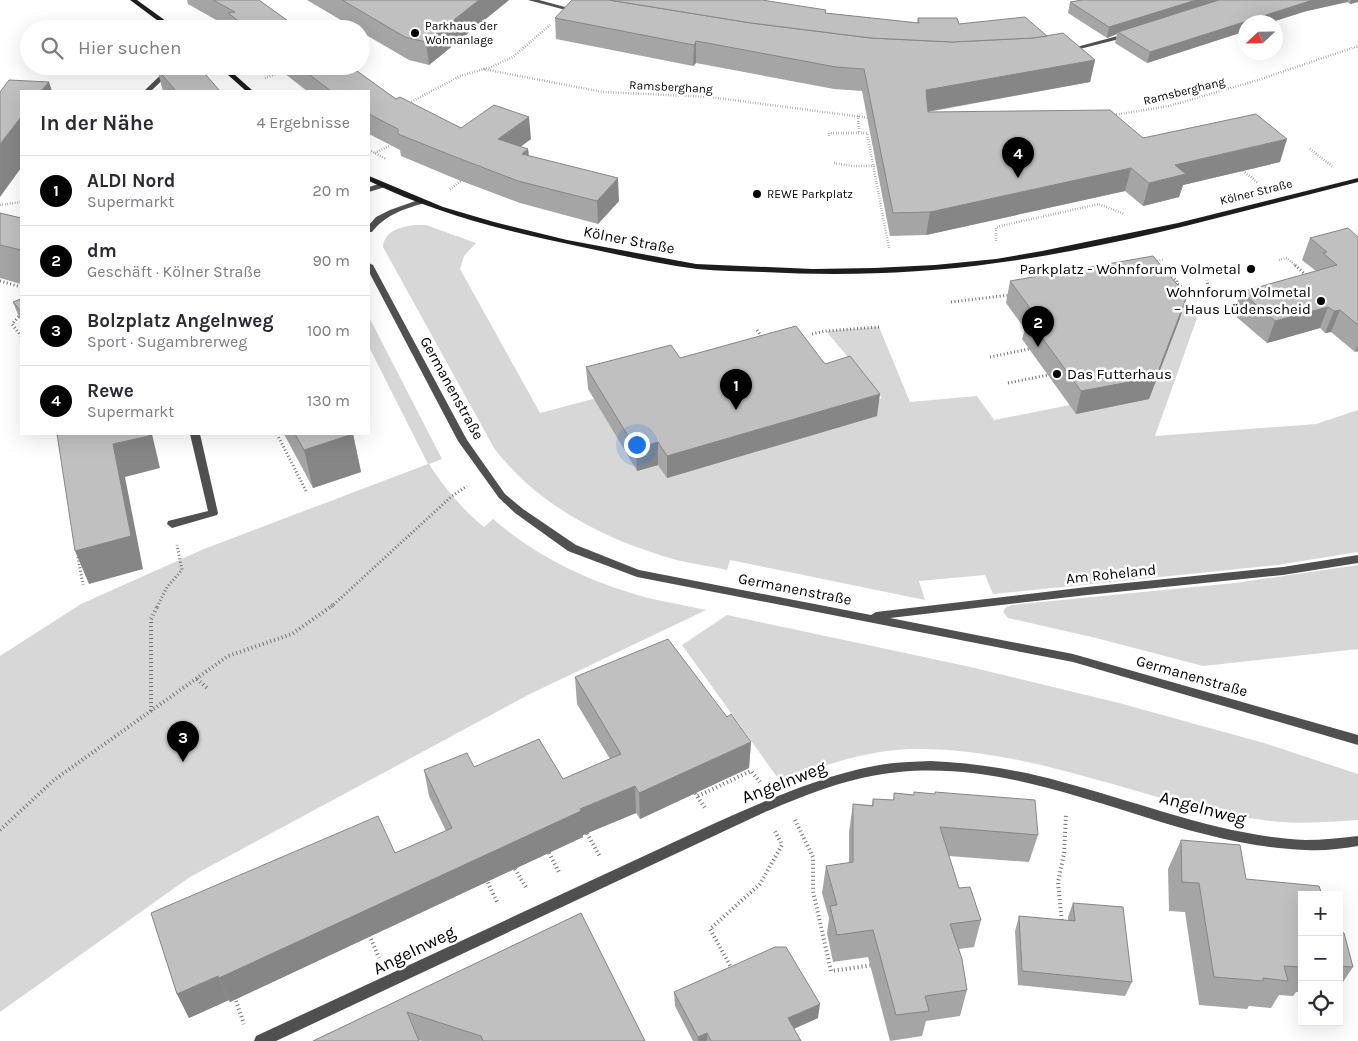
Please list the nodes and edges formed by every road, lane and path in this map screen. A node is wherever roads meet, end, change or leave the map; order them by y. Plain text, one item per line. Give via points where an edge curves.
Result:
1 (134, 0) edge
2 (531, 0) edge
3 (567, 8) junction
4 (584, 12) edge
5 (162, 20) edge
6 (1139, 32) edge
7 (1358, 46) edge
8 (1060, 52) edge
9 (483, 69) junction
10 (164, 75) edge
11 (231, 75) edge
12 (148, 90) edge
13 (249, 90) edge
14 (405, 105) edge
15 (858, 116) junction
16 (1114, 116) edge
17 (875, 118) edge
18 (859, 133) junction
19 (829, 136) dead end
20 (390, 145) edge
21 (1310, 149) dead end
22 (370, 151) edge
23 (374, 153) junction
24 (386, 159) dead end
25 (834, 163) dead end
26 (875, 166) junction
27 (1332, 166) dead end
28 (1243, 171) edge
29 (370, 178) edge
30 (1358, 180) edge
31 (382, 184) junction
32 (1259, 184) dead end
33 (370, 190) edge
34 (421, 201) junction
35 (20, 202) edge
36 (0, 204) edge
37 (370, 228) edge
38 (1159, 228) junction
39 (1164, 259) dead end
40 (1279, 260) dead end
41 (994, 261) junction
42 (370, 267) edge
43 (1156, 267) edge
44 (895, 270) junction
45 (1161, 272) edge
46 (1309, 278) edge
47 (1207, 280) dead end
48 (0, 281) edge
49 (20, 287) edge
50 (1013, 295) edge
51 (951, 302) dead end
52 (20, 315) edge
53 (880, 327) dead end
54 (757, 330) dead end
55 (812, 334) dead end
56 (20, 335) edge
57 (768, 346) edge
58 (1030, 349) edge
59 (990, 357) dead end
60 (1048, 375) dead end
61 (1008, 383) dead end
62 (195, 435) edge
63 (278, 435) edge
64 (299, 461) edge
65 (292, 463) junction
66 (307, 492) dead end
67 (452, 496) dead end
68 (172, 524) dead end
69 (77, 550) edge
70 (1358, 559) edge
71 (180, 560) dead end
72 (83, 585) edge
73 (868, 617) junction
74 (197, 679) junction
75 (208, 688) dead end
76 (151, 712) junction
77 (1358, 740) edge
78 (693, 790) edge
79 (698, 796) junction
80 (774, 804) junction
81 (705, 808) dead end
82 (585, 829) edge
83 (0, 830) edge
84 (1066, 832) dead end
85 (802, 834) dead end
86 (1358, 842) edge
87 (782, 845) dead end
88 (600, 856) dead end
89 (484, 875) edge
90 (498, 904) dead end
91 (1062, 926) edge
92 (371, 939) edge
93 (377, 952) dead end
94 (884, 963) edge
95 (736, 978) edge
96 (236, 1001) edge
97 (241, 1015) dead end
98 (261, 1041) edge

1 - 5 main road
2 - 3 street
3 - 4 street
3 - 9 path, Ramsberghang via 524,49
6 - 8 street
7 - 16 path, Ramsberghang via 1169,106
9 - 14 path, Ramsberghang via 460,76
9 - 15 path, Ramsberghang via 603,92 710,97
10 - 12 street
11 - 13 main road
15 - 17 path, Ramsberghang
15 - 18 path
18 - 19 path via 829,133
18 - 26 path via 867,133
20 - 23 path
21 - 27 path
22 - 23 path
23 - 24 path
25 - 26 path
26 - 44 path
28 - 32 path, Kölner Straße
29 - 31 main road, Kölner Straße
30 - 38 main road, Kölner Straße
31 - 33 street
31 - 34 main road, Kölner Straße
34 - 37 street via 394,211 372,223
34 - 44 main road, Kölner Straße via 539,236 690,265 789,272
35 - 36 path
38 - 41 main road, Kölner Straße
38 - 41 path via 1099,204 996,227
39 - 43 path via 1151,263
40 - 46 path via 1287,258
41 - 44 main road, Kölner Straße
42 - 73 street, Germanenstraße via 470,452 502,496 551,535 588,555 637,573
45 - 47 path via 1177,280 1183,291 1193,294 1204,292 1208,287
48 - 49 path
50 - 51 path
52 - 56 path via 12,324
53 - 55 path
54 - 57 path
58 - 59 path
60 - 61 path
62 - 68 street via 213,513
63 - 65 path
64 - 65 path
65 - 66 path
67 - 74 path via 330,608 292,634 228,656
69 - 72 path
70 - 73 street, Am Roheland via 1283,571
71 - 76 path via 182,570 167,586 151,619
73 - 77 street, Germanenstraße via 1073,658
74 - 75 path
74 - 76 path
76 - 83 path via 54,780
78 - 79 path
79 - 80 path via 751,771
79 - 81 path
80 - 86 street, Angelnweg via 851,776 900,767 945,767 1033,780 1233,836 1321,846
80 - 98 street, Angelnweg
82 - 88 path
84 - 91 path via 1058,882
85 - 94 path via 813,857 813,891 831,971
87 - 95 path via 760,884 710,928
89 - 90 path
92 - 93 path
96 - 97 path

